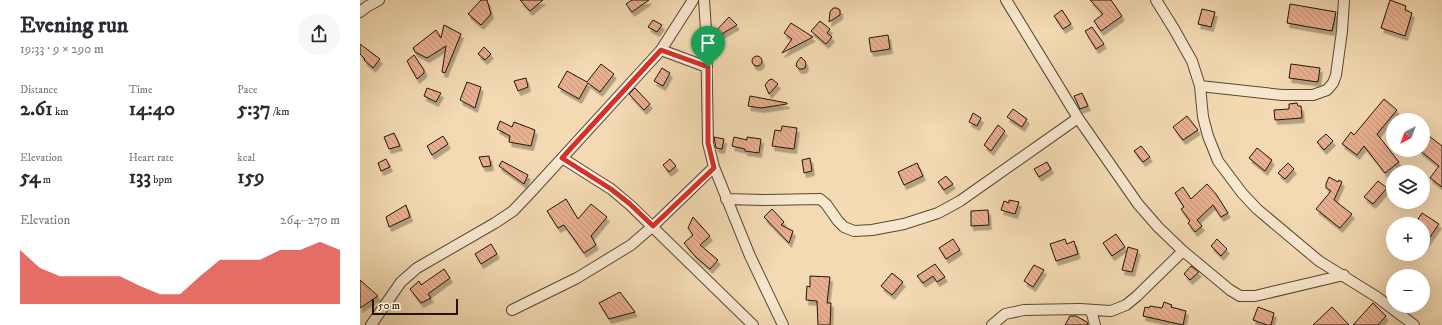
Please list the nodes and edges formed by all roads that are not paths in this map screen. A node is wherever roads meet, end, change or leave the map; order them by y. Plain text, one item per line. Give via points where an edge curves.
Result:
1 (379, 0) edge
2 (693, 0) edge
3 (704, 0) edge
4 (1156, 0) edge
5 (1344, 0) edge
6 (1010, 1) edge
7 (360, 12) edge
8 (661, 50) junction
9 (708, 67) junction
10 (1200, 86) junction
11 (1078, 118) junction
12 (562, 158) junction
13 (714, 168) junction
14 (726, 199) junction
15 (653, 226) junction
16 (1183, 251) junction
17 (1344, 275) junction
18 (512, 310) dead end
19 (1091, 310) junction
20 (371, 325) edge
21 (753, 325) edge
22 (783, 325) edge
23 (992, 325) edge
24 (1095, 325) edge
25 (1414, 325) edge

1 - 7 street
2 - 8 street
3 - 9 street
4 - 10 street via 1192,61
5 - 10 street via 1336,76 1327,90 1313,94 1282,95
6 - 11 street
8 - 9 street
8 - 12 street
9 - 13 street via 708,143
10 - 17 street via 1203,118 1208,136 1218,161 1242,193 1257,209 1319,261
11 - 14 street via 960,201 938,213 904,224 872,230 854,230 844,227 820,199
11 - 16 street via 1138,204
12 - 15 street via 611,189
12 - 20 street via 513,211 417,268 401,282
13 - 14 street
13 - 15 street
14 - 22 street
15 - 18 street via 631,244 577,278
15 - 21 street
16 - 17 street via 1240,296 1255,296
16 - 19 street via 1126,305 1111,311
17 - 25 street
19 - 23 street via 1024,310 1005,314
19 - 24 street

